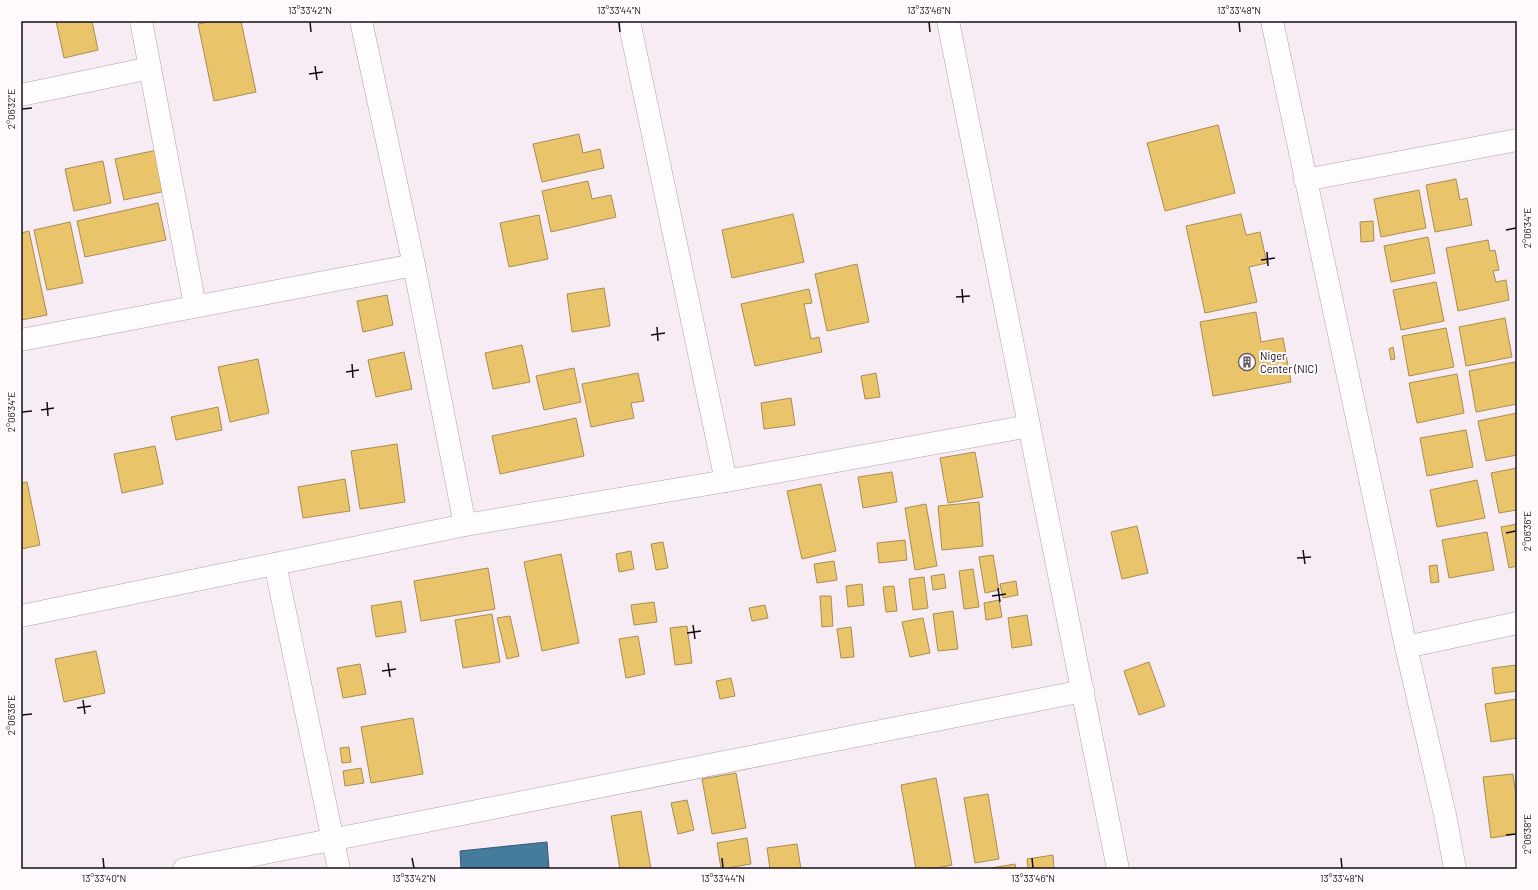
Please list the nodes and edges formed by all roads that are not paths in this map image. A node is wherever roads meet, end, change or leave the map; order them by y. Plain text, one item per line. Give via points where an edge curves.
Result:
1 (141, 21) edge
2 (361, 21) edge
3 (629, 21) edge
4 (948, 21) edge
5 (1272, 21) edge
6 (150, 68) junction
7 (21, 95) edge
8 (1517, 140) edge
9 (1305, 180) junction
10 (414, 265) junction
11 (195, 306) junction
12 (21, 340) edge
13 (1029, 426) junction
14 (726, 481) junction
15 (465, 525) junction
16 (276, 564) junction
17 (21, 616) edge
18 (1517, 623) edge
19 (1406, 647) junction
20 (1083, 691) junction
21 (333, 840) junction
22 (184, 869) edge
23 (339, 869) edge
24 (1118, 869) edge
25 (1455, 869) edge

1 - 6 street
2 - 10 street
3 - 14 street
4 - 13 street
5 - 9 street
6 - 7 street
6 - 11 street
8 - 9 street
9 - 19 street
10 - 11 street
10 - 15 street
11 - 12 street
13 - 14 street
13 - 20 street
14 - 15 street
15 - 16 street
16 - 17 street
16 - 21 street
18 - 19 street
19 - 25 street
20 - 21 street
20 - 24 street
21 - 22 street
21 - 23 street

